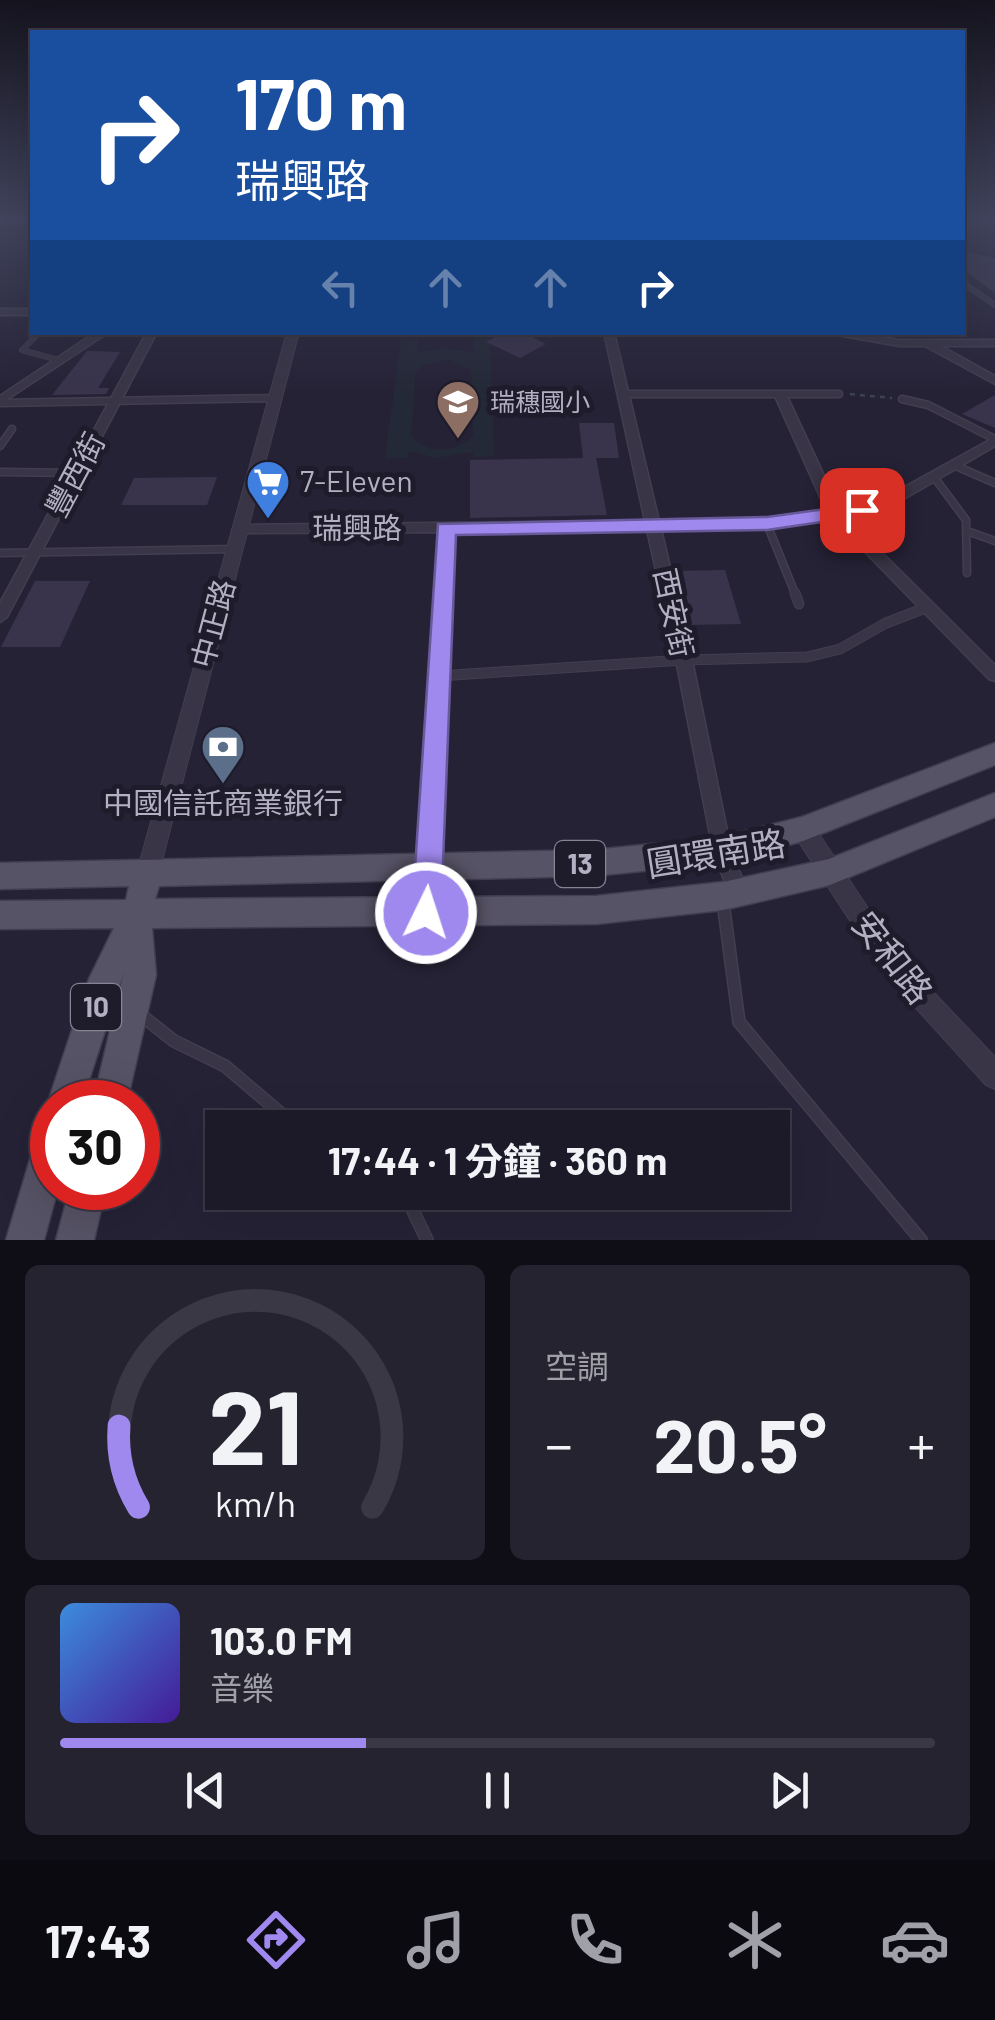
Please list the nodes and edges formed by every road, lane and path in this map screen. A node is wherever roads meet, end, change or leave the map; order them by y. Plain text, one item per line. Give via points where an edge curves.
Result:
1 (965, 284) edge
2 (995, 305) edge
3 (0, 312) edge
4 (30, 312) edge
5 (37, 335) edge
6 (99, 335) edge
7 (150, 335) edge
8 (292, 335) edge
9 (610, 335) edge
10 (853, 335) edge
11 (914, 335) edge
12 (926, 343) junction
13 (995, 343) edge
14 (58, 360) junction
15 (995, 381) edge
16 (623, 394) junction
17 (780, 394) junction
18 (839, 394) joint
19 (275, 398) junction
20 (902, 398) joint
21 (0, 402) edge
22 (114, 403) junction
23 (12, 429) dead end
24 (995, 440) edge
25 (0, 446) edge
26 (956, 466) junction
27 (0, 472) edge
28 (77, 473) junction
29 (934, 477) junction
30 (995, 483) edge
31 (835, 514) junction
32 (767, 524) junction
33 (654, 525) junction
34 (240, 529) junction
35 (446, 529) junction
36 (970, 532) junction
37 (995, 541) edge
38 (234, 549) junction
39 (0, 554) edge
40 (34, 554) junction
41 (967, 573) dead end
42 (799, 604) dead end
43 (928, 608) junction
44 (0, 617) edge
45 (684, 660) junction
46 (995, 675) edge
47 (439, 676) junction
48 (995, 754) edge
49 (995, 805) edge
50 (803, 829) junction
51 (722, 850) junction
52 (430, 869) junction
53 (148, 872) junction
54 (830, 872) junction
55 (0, 876) edge
56 (730, 895) junction
57 (426, 913) junction
58 (0, 915) edge
59 (136, 915) junction
60 (133, 1009) junction
61 (995, 1076) edge
62 (72, 1080) edge
63 (115, 1080) edge
64 (277, 1110) edge
65 (34, 1210) edge
66 (82, 1210) edge
67 (413, 1210) edge
68 (26, 1240) edge
69 (75, 1240) edge
70 (427, 1240) edge
71 (921, 1240) edge

1 - 2 lane
3 - 4 street
5 - 14 lane via 22,350
6 - 14 street
7 - 22 street, 豐西街
8 - 19 street, 中正路
9 - 16 street, 西安街
10 - 12 street
11 - 12 street
12 - 13 street
12 - 15 street
14 - 21 street
16 - 17 lane
16 - 33 street, 西安街
17 - 18 lane
17 - 31 street
18 - 20 path
19 - 22 lane
19 - 34 street, 中正路
20 - 24 lane
21 - 22 lane
22 - 28 street, 豐西街
23 - 25 lane
24 - 26 street, 瑞興路
26 - 29 street, 瑞興路
26 - 30 lane
27 - 28 lane
28 - 40 street, 豐西街
29 - 31 street, 瑞興路 via 885,504
29 - 36 lane via 961,508
31 - 32 street, 瑞興路
31 - 43 street
32 - 33 street, 瑞興路
32 - 42 lane
33 - 35 street, 瑞興路
33 - 45 street, 西安街
34 - 35 street, 瑞興路
34 - 38 street, 中正路
35 - 47 street
36 - 37 lane
36 - 41 lane
38 - 40 lane
38 - 53 street, 中正路
39 - 40 lane
40 - 44 street, 豐西街
43 - 45 lane via 818,655
43 - 46 street
45 - 47 lane
45 - 51 street, 西安街
47 - 52 street
48 - 50 main road, 圓環南路 / 13
49 - 54 main road, 圓環南路 / 13
50 - 51 main road, 圓環南路 / 13
50 - 54 street, 安和路
51 - 52 main road, 圓環南路 / 13
51 - 56 street, 西安街
52 - 53 main road, 圓環南路 / 13
52 - 57 street
53 - 55 main road, 13
53 - 59 main road, 中正路 / 10
54 - 56 main road, 圓環南路 / 13
54 - 61 street, 安和路 via 892,965
56 - 57 main road, 圓環南路 / 13 via 596,910
56 - 71 lane via 739,1022
57 - 59 main road, 圓環南路 / 13
58 - 59 main road, 13
59 - 60 main road, 中正路 / 10 via 140,976
59 - 62 main road, 中正路 / 10 via 105,979
60 - 63 main road, 中正路 / 10
60 - 64 lane via 174,1041 225,1066
65 - 68 main road
66 - 69 main road
67 - 70 lane

